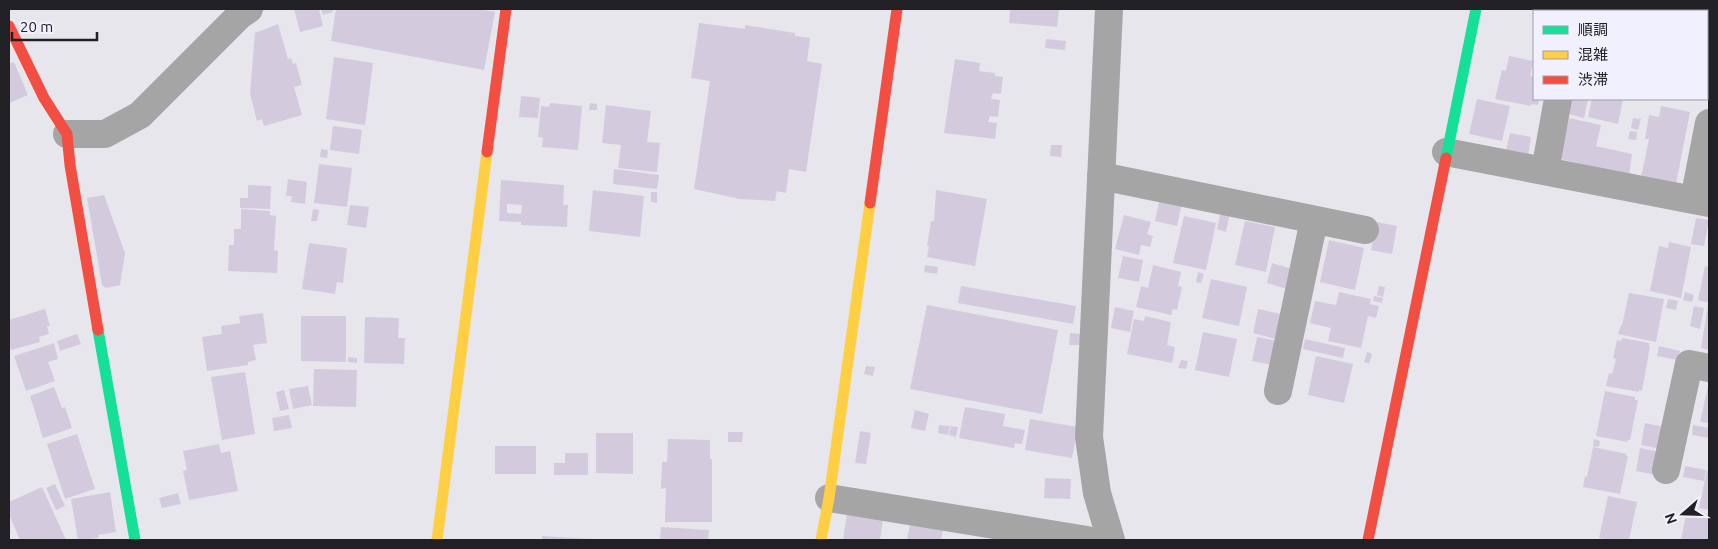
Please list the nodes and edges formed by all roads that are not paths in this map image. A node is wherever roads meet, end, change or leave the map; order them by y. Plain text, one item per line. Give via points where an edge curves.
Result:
1 (249, 9) edge
2 (506, 9) edge
3 (897, 9) edge
4 (1109, 9) edge
5 (1476, 9) edge
6 (9, 26) edge
7 (1558, 100) edge
8 (1709, 122) edge
9 (67, 134) junction
10 (1446, 152) junction
11 (1545, 171) junction
12 (1101, 176) junction
13 (1702, 201) edge
14 (1314, 220) junction
15 (1365, 230) dead end
16 (1709, 368) edge
17 (1278, 391) dead end
18 (1666, 470) dead end
19 (829, 498) junction
20 (135, 540) edge
21 (437, 540) edge
22 (821, 540) edge
23 (1087, 540) edge
24 (1111, 540) edge
25 (1368, 540) edge

1 - 9 street via 140,115 105,134
2 - 21 street
3 - 19 street
4 - 12 street
5 - 10 street
6 - 9 street via 44,98
7 - 11 street
8 - 13 street
9 - 20 street via 90,291
10 - 11 street
10 - 25 street
11 - 13 street
12 - 14 street
12 - 24 street via 1089,437 1097,493
14 - 15 street
14 - 17 street
16 - 18 street via 1689,364
19 - 22 street
19 - 23 street

